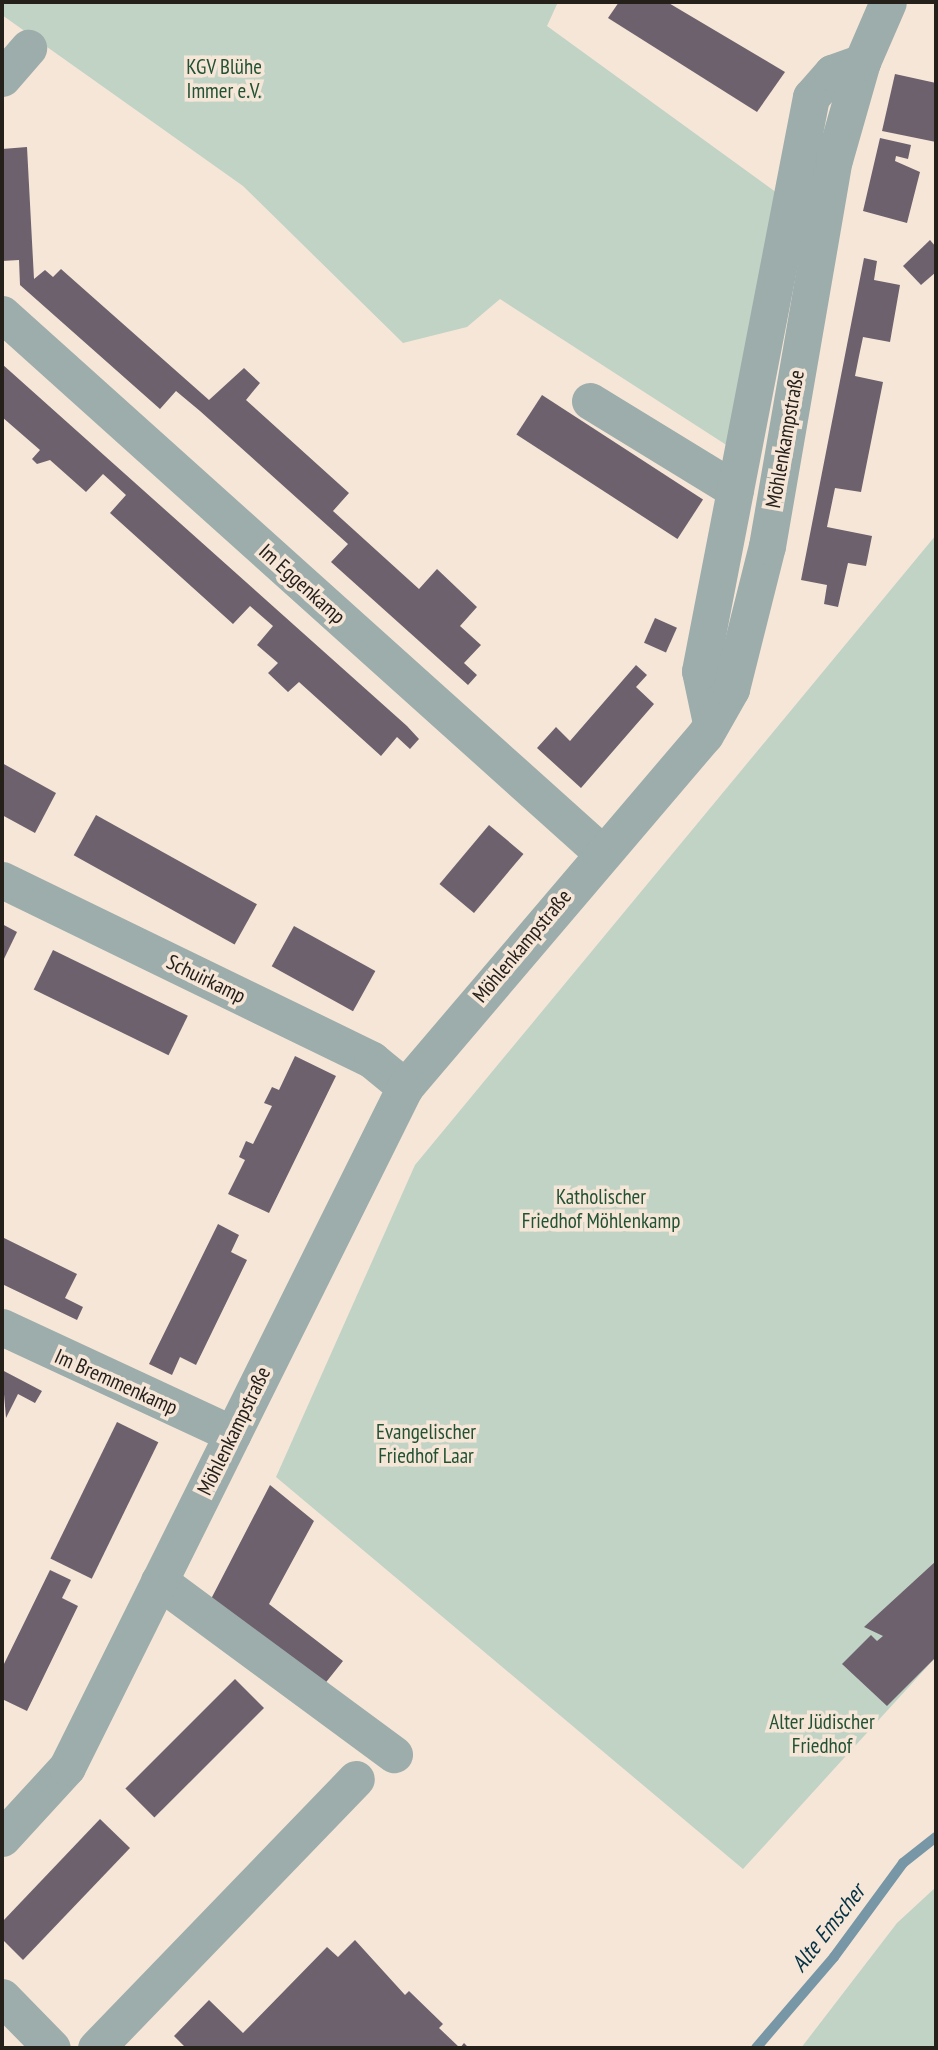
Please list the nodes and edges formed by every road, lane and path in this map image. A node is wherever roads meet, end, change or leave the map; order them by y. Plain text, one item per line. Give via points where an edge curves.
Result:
1 (888, 2) edge
2 (28, 48) dead end
3 (862, 62) junction
4 (2, 78) edge
5 (2, 314) edge
6 (590, 401) dead end
7 (735, 490) junction
8 (712, 723) junction
9 (602, 853) junction
10 (2, 880) edge
11 (405, 1087) junction
12 (2, 1327) edge
13 (232, 1434) junction
14 (159, 1581) junction
15 (394, 1754) dead end
16 (356, 1779) dead end
17 (2, 1838) edge
18 (2, 1997) edge
19 (52, 2048) edge
20 (96, 2048) edge

1 - 3 street, Möhlenkampstraße
2 - 4 street
3 - 7 street via 832,73 811,97
3 - 8 street, Möhlenkampstraße via 834,160 746,643 732,689
5 - 9 street, Im Eggenkamp
6 - 7 street
7 - 8 street via 700,671
8 - 9 street, Möhlenkampstraße
9 - 11 street, Möhlenkampstraße
10 - 11 street, Schuirkamp via 372,1060
11 - 13 street, Möhlenkampstraße
12 - 13 street, Im Bremmenkamp
13 - 14 street, Möhlenkampstraße
14 - 15 street
14 - 17 street, Möhlenkampstraße via 67,1767
16 - 20 street
18 - 19 street

